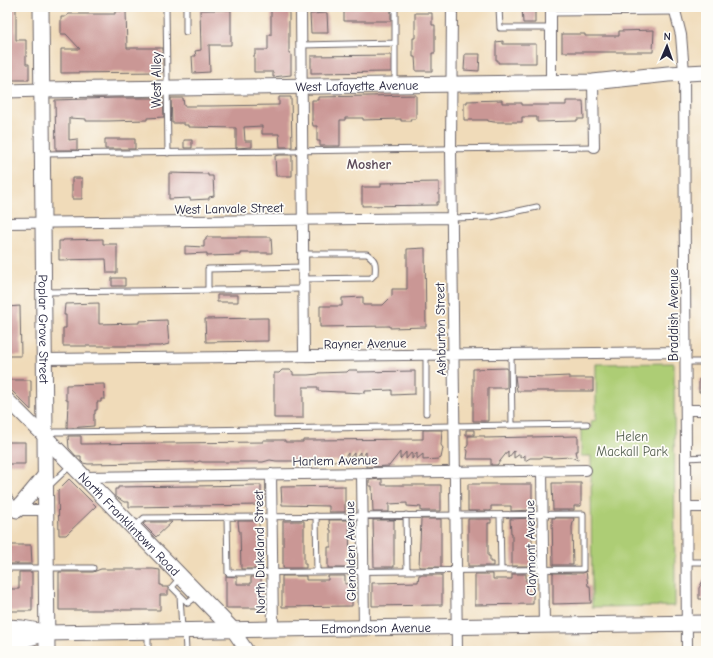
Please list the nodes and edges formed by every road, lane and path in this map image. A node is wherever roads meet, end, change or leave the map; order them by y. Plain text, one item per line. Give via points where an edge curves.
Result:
1 (41, 7) edge
2 (166, 7) edge
3 (186, 7) edge
4 (301, 7) edge
5 (395, 7) edge
6 (452, 7) edge
7 (499, 7) edge
8 (551, 10) edge
9 (675, 10) edge
10 (551, 28) junction
11 (186, 32) dead end
12 (395, 43) junction
13 (302, 45) junction
14 (684, 72) junction
15 (706, 72) edge
16 (550, 82) junction
17 (594, 82) junction
18 (451, 84) junction
19 (395, 85) junction
20 (302, 86) junction
21 (167, 88) junction
22 (7, 90) edge
23 (42, 90) junction
24 (594, 148) joint
25 (451, 149) junction
26 (303, 151) junction
27 (168, 153) junction
28 (42, 154) junction
29 (537, 207) dead end
30 (452, 218) junction
31 (303, 220) junction
32 (7, 223) edge
33 (43, 223) junction
34 (303, 254) junction
35 (304, 267) junction
36 (304, 284) junction
37 (208, 290) junction
38 (44, 292) junction
39 (511, 354) junction
40 (426, 355) junction
41 (453, 355) junction
42 (304, 356) junction
43 (686, 357) junction
44 (44, 359) junction
45 (706, 362) edge
46 (7, 399) edge
47 (686, 410) junction
48 (706, 410) edge
49 (426, 413) dead end
50 (586, 424) dead end
51 (512, 425) junction
52 (454, 426) junction
53 (45, 437) junction
54 (687, 458) junction
55 (706, 458) edge
56 (71, 464) junction
57 (542, 470) junction
58 (586, 470) dead end
59 (455, 472) junction
60 (362, 473) junction
61 (271, 474) junction
62 (84, 477) junction
63 (45, 483) junction
64 (7, 494) edge
65 (706, 507) edge
66 (687, 508) junction
67 (12, 510) edge
68 (46, 510) junction
69 (543, 514) junction
70 (455, 515) junction
71 (500, 515) junction
72 (316, 516) junction
73 (362, 516) junction
74 (406, 516) junction
75 (227, 517) junction
76 (272, 517) junction
77 (133, 528) junction
78 (687, 562) junction
79 (706, 562) edge
80 (7, 568) edge
81 (46, 568) junction
82 (93, 568) dead end
83 (456, 570) junction
84 (501, 570) junction
85 (543, 570) junction
86 (407, 571) junction
87 (317, 572) junction
88 (363, 572) junction
89 (272, 573) junction
90 (181, 577) junction
91 (198, 595) junction
92 (180, 596) junction
93 (706, 623) edge
94 (687, 624) junction
95 (544, 626) junction
96 (7, 627) edge
97 (456, 627) junction
98 (364, 628) junction
99 (232, 629) junction
100 (273, 629) junction
101 (184, 630) junction
102 (148, 631) junction
103 (47, 633) junction
104 (7, 641) edge
105 (47, 651) edge
106 (148, 651) edge
107 (186, 651) edge
108 (247, 651) edge
109 (456, 651) edge
110 (687, 651) edge

1 - 23 main road, Poplar Grove Street
2 - 21 lane, West Alley
3 - 11 lane
4 - 13 street
5 - 12 lane
6 - 18 street, Ashburton Street
7 - 10 lane via 500,28
8 - 9 lane
8 - 10 street
9 - 14 street, Braddish Avenue via 681,35
10 - 16 street
12 - 13 lane
12 - 19 lane
13 - 20 street
14 - 15 main road, West Lafayette Avenue
14 - 17 main road, West Lafayette Avenue
14 - 43 street, Braddish Avenue
16 - 17 main road, West Lafayette Avenue
16 - 18 main road, West Lafayette Avenue
17 - 24 street
18 - 19 main road, West Lafayette Avenue
18 - 25 street, Ashburton Street
19 - 20 main road, West Lafayette Avenue
20 - 21 main road, West Lafayette Avenue
20 - 26 street
21 - 23 main road, West Lafayette Avenue
21 - 27 lane, West Alley
22 - 23 street, West Lafayette Avenue
23 - 28 main road, Poplar Grove Street
24 - 25 lane
25 - 26 lane
25 - 30 street, Ashburton Street
26 - 27 lane
26 - 31 street
27 - 28 lane
28 - 33 main road, Poplar Grove Street
29 - 30 lane via 491,217
30 - 31 street, West Lanvale Street
30 - 41 street, Ashburton Street
31 - 33 street, West Lanvale Street
31 - 34 street
32 - 33 street, West Lanvale Street
33 - 38 main road, Poplar Grove Street
34 - 35 street
34 - 36 lane via 367,254 373,258 376,265 375,274 371,278
35 - 36 street
35 - 37 lane via 208,268
36 - 37 lane
36 - 42 street
37 - 38 lane
38 - 44 main road, Poplar Grove Street
39 - 41 street, Rayner Avenue
39 - 43 street, Rayner Avenue
39 - 51 lane
40 - 41 street, Rayner Avenue
40 - 42 street, Rayner Avenue
40 - 49 lane
41 - 52 street, Ashburton Street
42 - 44 street, Rayner Avenue
43 - 45 lane
43 - 47 street, Braddish Avenue
44 - 53 main road, Poplar Grove Street
46 - 53 street, North Franklintown Road
47 - 48 street
47 - 54 street, Braddish Avenue
50 - 51 lane
51 - 52 lane
52 - 53 lane via 55,432
52 - 59 street, Ashburton Street
53 - 56 main road, North Franklintown Road
53 - 63 main road, Poplar Grove Street
54 - 55 lane
54 - 66 street, Braddish Avenue
56 - 62 main road, North Franklintown Road
56 - 63 lane
57 - 58 street, Harlem Avenue
57 - 59 street, Harlem Avenue
57 - 69 street, Claymont Avenue
59 - 60 street, Harlem Avenue
59 - 70 street, Ashburton Street
60 - 61 street, Harlem Avenue
60 - 73 street, Glenolden Avenue
61 - 62 street, Harlem Avenue
61 - 76 street, North Dukeland Street
62 - 77 main road, North Franklintown Road
63 - 67 main road
63 - 68 main road, Poplar Grove Street
64 - 67 lane
65 - 66 street
66 - 78 street, Braddish Avenue
67 - 68 street
68 - 81 main road, Poplar Grove Street
69 - 71 lane
69 - 85 street, Claymont Avenue
69 - 85 lane via 584,514 583,569
70 - 71 lane
70 - 74 lane
70 - 83 street, Ashburton Street
71 - 84 lane
72 - 73 lane
72 - 76 lane
72 - 87 lane
73 - 74 lane
73 - 88 street, Glenolden Avenue
74 - 86 lane
75 - 76 lane
75 - 77 lane via 144,518
75 - 89 lane via 228,573
76 - 89 street, North Dukeland Street
77 - 90 main road, North Franklintown Road
78 - 79 lane
78 - 94 street, Braddish Avenue
80 - 81 lane
81 - 82 lane
81 - 103 main road, Poplar Grove Street
83 - 84 lane
83 - 86 lane
83 - 97 street, Ashburton Street
84 - 85 lane
85 - 95 street, Claymont Avenue
86 - 88 lane
87 - 88 lane
87 - 89 lane
88 - 98 street, Glenolden Avenue
89 - 100 street, North Dukeland Street
90 - 91 main road, North Franklintown Road
90 - 92 lane via 172,587
91 - 92 lane via 188,603
91 - 99 main road, North Franklintown Road
92 - 101 lane
93 - 94 main road, Edmondson Avenue
94 - 95 main road, Edmondson Avenue
94 - 110 street, Braddish Avenue
95 - 97 main road, Edmondson Avenue
96 - 103 main road, Edmondson Avenue
97 - 98 main road, Edmondson Avenue
97 - 109 street, Ashburton Street
98 - 100 main road, Edmondson Avenue
99 - 100 main road, Edmondson Avenue
99 - 101 main road, Edmondson Avenue
99 - 108 street, North Franklintown Road
101 - 102 main road, Edmondson Avenue
101 - 107 lane
102 - 103 main road, Edmondson Avenue
102 - 106 lane
103 - 104 main road, Edmondson Avenue
103 - 105 main road, Poplar Grove Street

